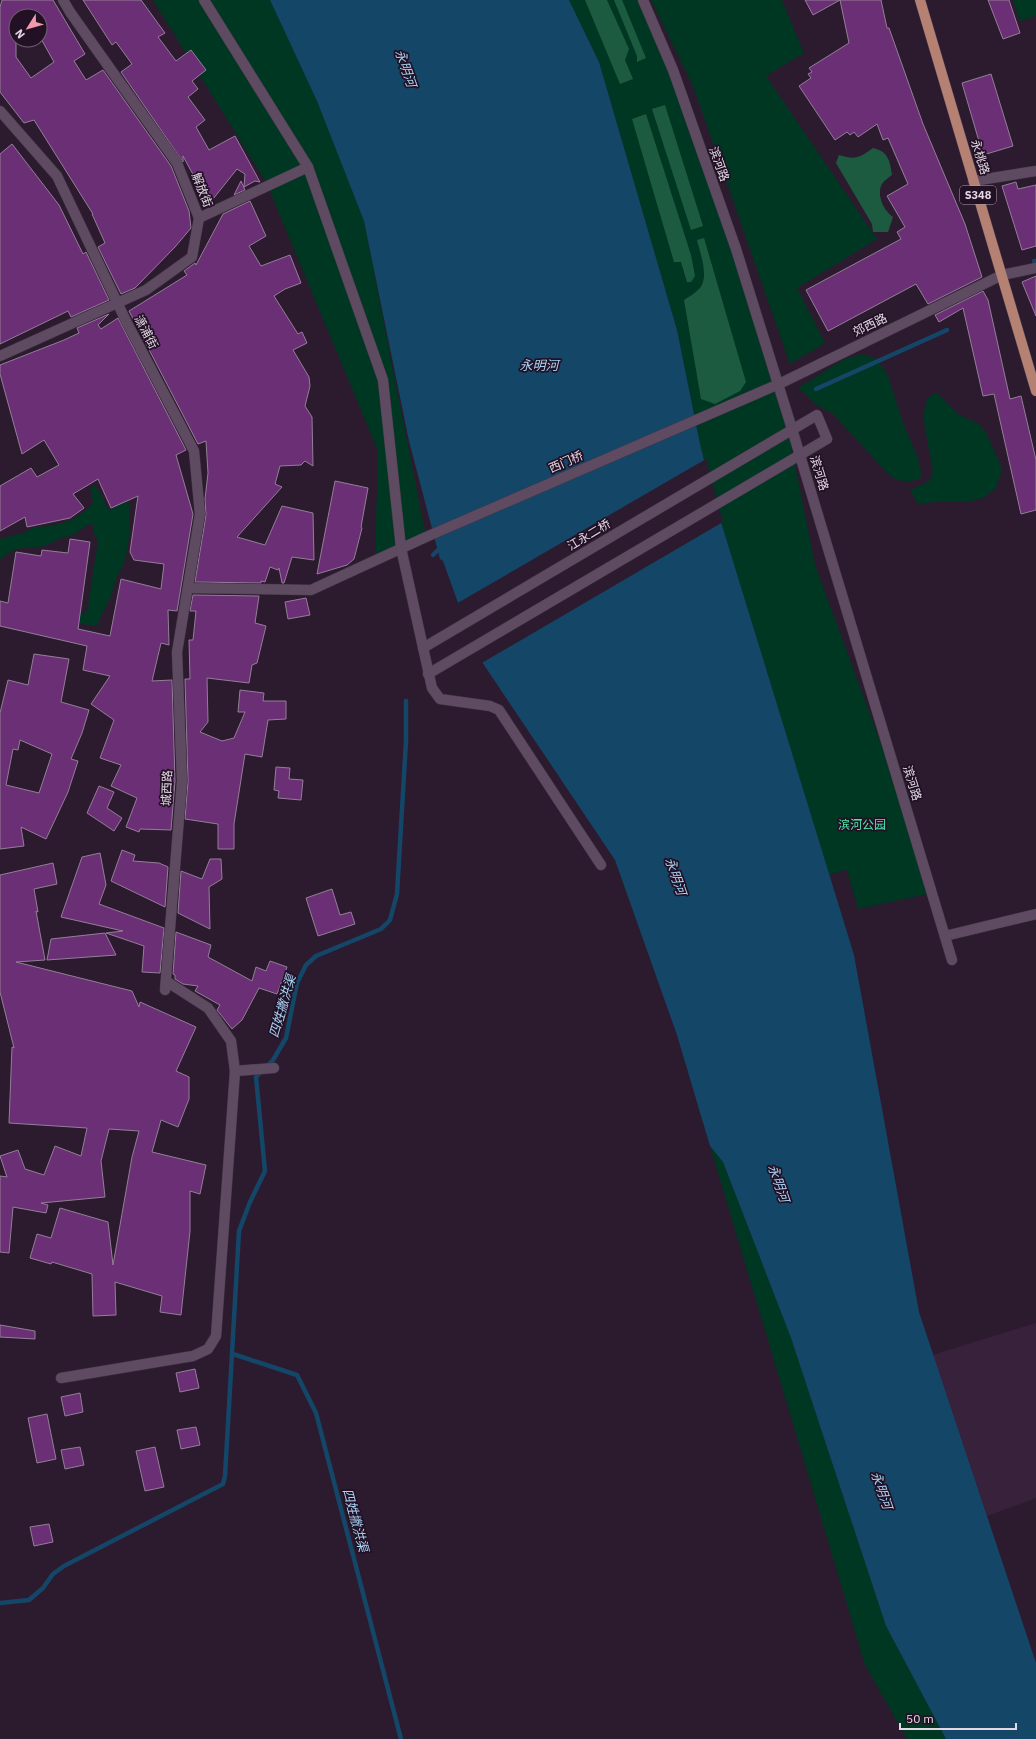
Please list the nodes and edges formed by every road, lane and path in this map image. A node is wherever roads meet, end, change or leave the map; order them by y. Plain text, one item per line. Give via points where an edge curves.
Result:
1 (63, 0) edge
2 (204, 0) edge
3 (643, 0) edge
4 (920, 0) edge
5 (0, 111) edge
6 (308, 167) junction
7 (1036, 171) edge
8 (973, 181) junction
9 (199, 218) junction
10 (1036, 268) edge
11 (1002, 275) junction
12 (117, 302) junction
13 (0, 356) edge
14 (778, 384) junction
15 (1036, 391) edge
16 (717, 412) joint
17 (792, 429) junction
18 (800, 455) junction
19 (401, 548) junction
20 (188, 588) junction
21 (423, 648) junction
22 (428, 674) junction
23 (601, 865) dead end
24 (1036, 914) edge
25 (945, 936) junction
26 (952, 960) dead end
27 (274, 1068) dead end
28 (235, 1071) junction
29 (61, 1378) dead end

1 - 9 street, 解放街 via 177,163
2 - 6 street
3 - 14 street, 滨河路 via 673,70 736,249
4 - 8 main road, 永桃路 / S348
5 - 12 street, 潇浦街 via 57,176
6 - 9 street
6 - 19 street via 382,380
7 - 8 street
8 - 11 main road, 永桃路 / S348
9 - 12 street, 解放街 via 192,257 146,290
10 - 11 street, 郊西路
11 - 14 street, 郊西路
11 - 15 main road, 永桃路 / S348
12 - 13 street, 解放街
12 - 20 street, 潇浦街 via 194,451 200,514
14 - 16 street, 郊西路
14 - 17 street, 滨河路
16 - 19 street, 西门桥
17 - 18 street, 滨河路
17 - 18 street, 江永二桥 via 817,415 828,439
17 - 21 street, 江永二桥
18 - 22 street
18 - 25 street, 滨河路
19 - 20 street, 西门桥 via 311,590
19 - 21 street
20 - 28 street, 城西路 via 177,652 182,781 166,986 208,1008 231,1041
21 - 22 street
22 - 23 street via 432,688 440,699 490,706 499,710
24 - 25 street
25 - 26 street, 滨河路
27 - 28 street
28 - 29 street via 216,1336 208,1349 193,1356

